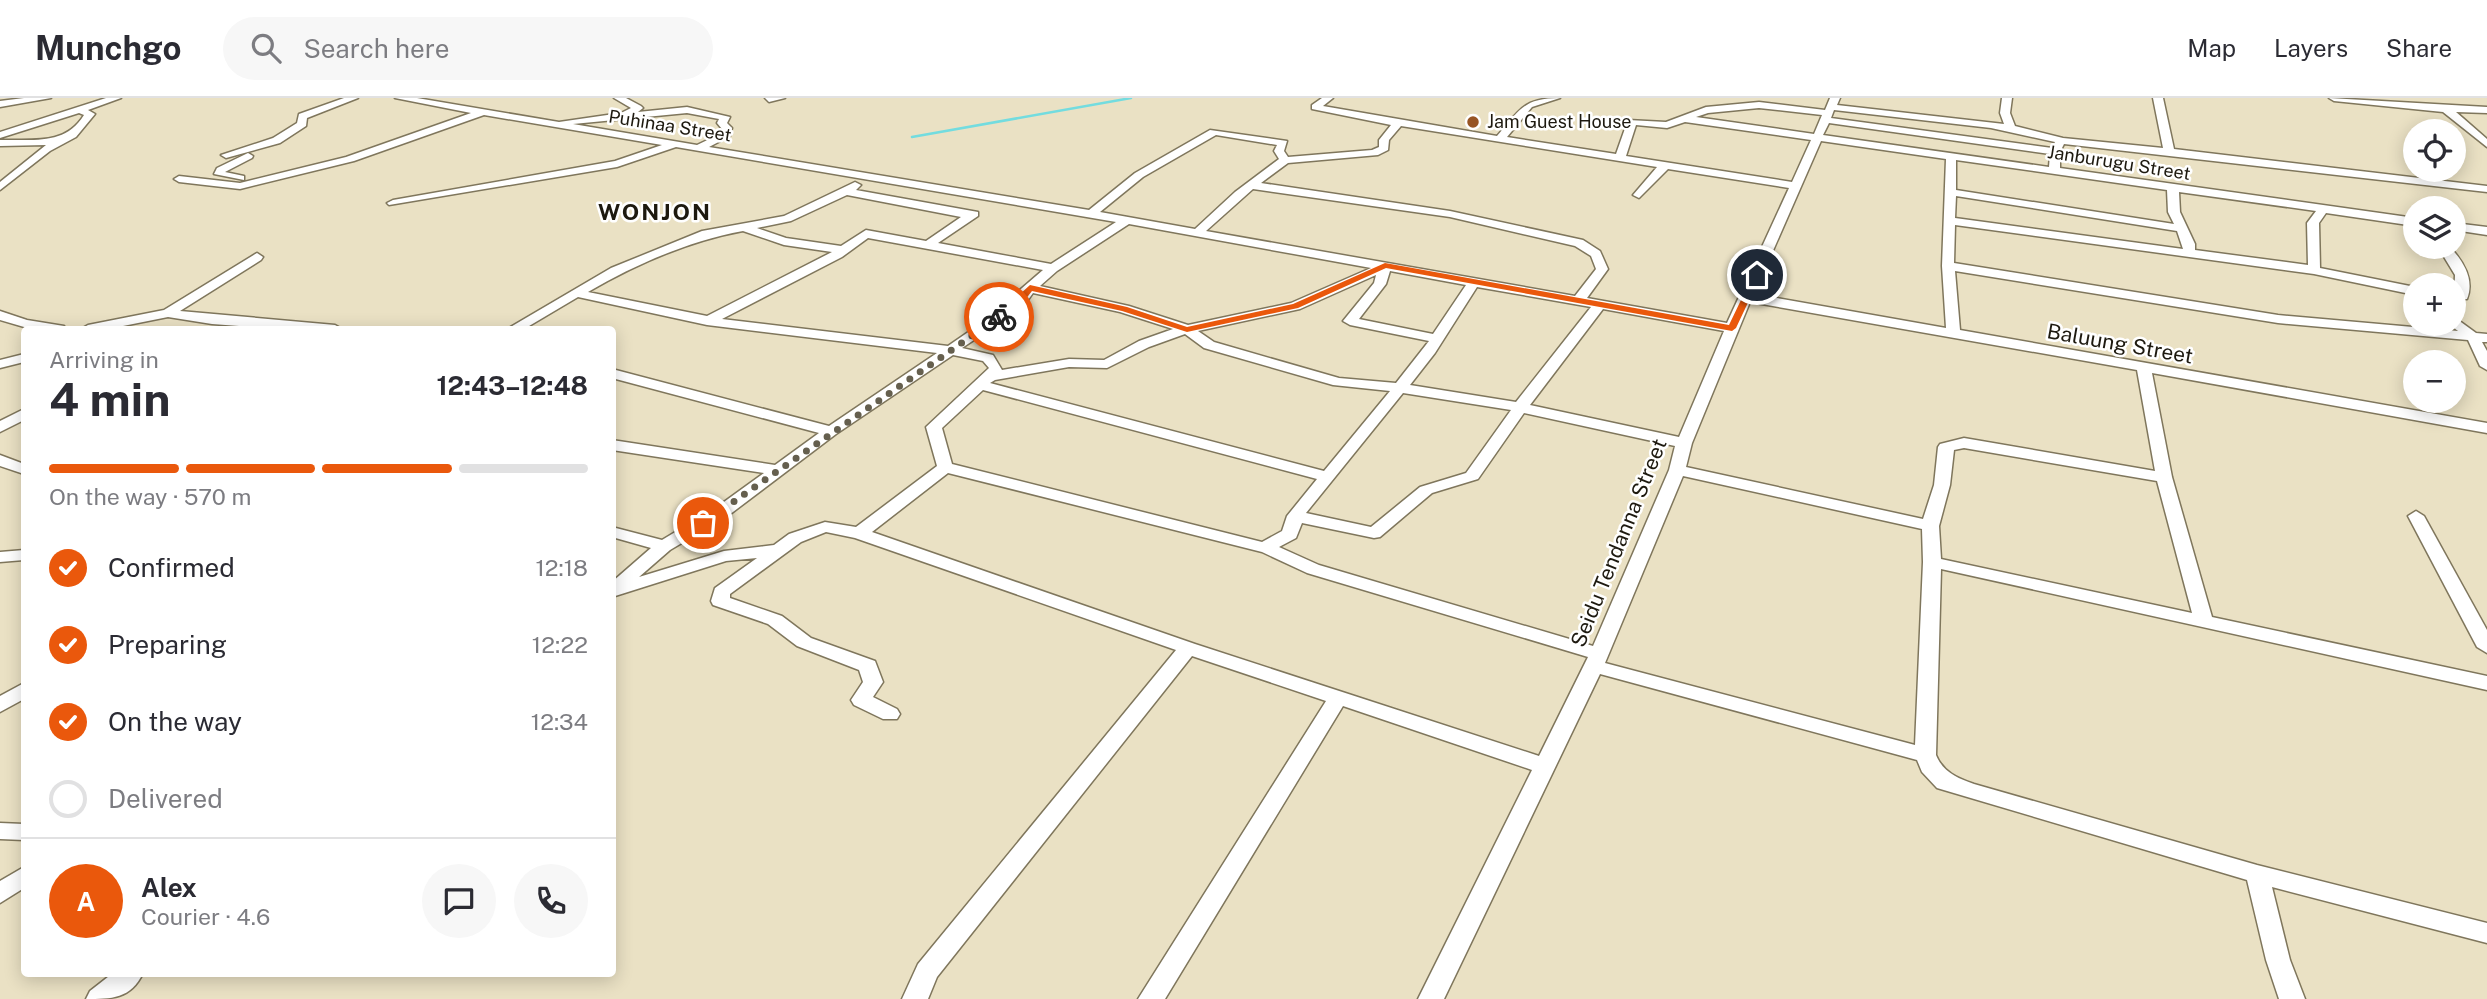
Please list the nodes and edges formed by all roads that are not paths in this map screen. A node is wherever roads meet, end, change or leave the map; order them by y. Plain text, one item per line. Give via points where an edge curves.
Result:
1 (46, 98) edge
2 (116, 98) edge
3 (354, 98) edge
4 (404, 98) edge
5 (619, 98) edge
6 (780, 98) edge
7 (1328, 98) edge
8 (1555, 98) edge
9 (2007, 98) edge
10 (2158, 98) edge
11 (2334, 98) edge
12 (769, 99) edge
13 (0, 103) edge
14 (700, 104) dead end
15 (2438, 105) edge
16 (77, 109) junction
17 (687, 110) junction
18 (1830, 110) edge
19 (2487, 110) edge
20 (484, 112) junction
21 (624, 115) junction
22 (1681, 118) junction
23 (1398, 123) junction
24 (552, 124) junction
25 (2011, 129) junction
26 (0, 135) edge
27 (1817, 138) junction
28 (1500, 139) junction
29 (2061, 141) junction
30 (63, 142) junction
31 (0, 143) edge
32 (2487, 144) edge
33 (261, 145) junction
34 (673, 145) junction
35 (696, 149) junction
36 (2055, 152) junction
37 (2169, 152) junction
38 (226, 155) dead end
39 (1620, 157) junction
40 (1951, 157) junction
41 (1285, 160) junction
42 (1665, 165) junction
43 (2054, 171) junction
44 (866, 177) junction
45 (265, 178) junction
46 (180, 179) dead end
47 (1252, 185) junction
48 (1797, 186) junction
49 (0, 187) edge
50 (2173, 189) junction
51 (2487, 189) edge
52 (846, 191) junction
53 (1950, 192) junction
54 (1639, 195) dead end
55 (393, 203) dead end
56 (1046, 207) junction
57 (2322, 211) junction
58 (1091, 214) junction
59 (971, 216) junction
60 (1127, 220) junction
61 (1949, 221) junction
62 (2403, 221) edge
63 (745, 228) junction
64 (2179, 228) junction
65 (2466, 228) edge
66 (2487, 231) edge
67 (1197, 233) junction
68 (928, 246) junction
69 (842, 250) junction
70 (2189, 254) junction
71 (257, 257) dead end
72 (1385, 266) junction
73 (1948, 266) junction
74 (1053, 268) junction
75 (2314, 270) junction
76 (1474, 282) junction
77 (1030, 288) junction
78 (2403, 289) edge
79 (576, 293) junction
80 (1747, 297) junction
81 (1578, 301) junction
82 (1599, 304) junction
83 (168, 313) junction
84 (0, 315) edge
85 (707, 321) junction
86 (38, 326) edge
87 (103, 326) edge
88 (246, 326) edge
89 (519, 326) edge
90 (1732, 328) junction
91 (1187, 329) junction
92 (1953, 335) junction
93 (2480, 337) edge
94 (1437, 339) junction
95 (950, 350) junction
96 (21, 359) edge
97 (0, 365) edge
98 (2487, 366) edge
99 (2144, 370) junction
100 (616, 374) edge
101 (985, 381) junction
102 (1398, 388) junction
103 (1521, 406) junction
104 (21, 416) edge
105 (0, 427) edge
106 (2487, 428) edge
107 (831, 431) junction
108 (1685, 443) junction
109 (616, 446) edge
110 (0, 460) edge
111 (21, 467) edge
112 (945, 467) junction
113 (777, 470) junction
114 (1677, 470) junction
115 (1329, 477) junction
116 (2164, 477) junction
117 (1295, 516) junction
118 (2416, 516) dead end
119 (1930, 526) junction
120 (616, 533) edge
121 (859, 533) junction
122 (664, 546) junction
123 (1265, 547) junction
124 (777, 550) junction
125 (21, 555) edge
126 (0, 557) edge
127 (1932, 562) junction
128 (616, 588) edge
129 (616, 591) edge
130 (2204, 622) junction
131 (2487, 647) edge
132 (1188, 648) junction
133 (1597, 660) junction
134 (2487, 683) edge
135 (21, 692) edge
136 (1338, 698) junction
137 (0, 705) edge
138 (890, 714) dead end
139 (1925, 755) junction
140 (1545, 766) junction
141 (0, 831) edge
142 (21, 832) edge
143 (2257, 874) junction
144 (21, 878) edge
145 (0, 894) edge
146 (2487, 933) edge
147 (126, 977) edge
148 (99, 999) edge
149 (915, 999) edge
150 (1151, 999) edge
151 (1431, 999) edge
152 (2292, 999) edge

1 - 13 street
2 - 16 street
3 - 33 street via 302,116 302,124 294,132
4 - 20 street, Puhinaa Street
5 - 21 street via 638,108
6 - 12 street
7 - 23 street via 1315,107
8 - 28 street via 1529,105
9 - 25 street via 2005,113
10 - 37 street
11 - 15 street
14 - 17 street
15 - 19 street
15 - 32 street
16 - 26 street
16 - 30 street via 90,114 81,131
17 - 21 street
17 - 35 street via 725,117 725,136
18 - 22 street via 1759,105 1714,108
18 - 25 street
18 - 27 street, Seidu Tendanna Street
18 - 36 street
20 - 24 street, Puhinaa Street
20 - 45 street via 350,159
21 - 24 street
22 - 27 street, Janburugu Street
22 - 39 street via 1667,125 1632,122
23 - 28 street
23 - 41 street via 1384,139 1384,148 1374,153
24 - 34 street, Puhinaa Street
25 - 29 street via 2049,134
27 - 40 street, Janburugu Street
27 - 48 street, Seidu Tendanna Street
28 - 39 street
29 - 36 street
29 - 37 street
30 - 31 street
30 - 49 street via 40,153
33 - 38 street
33 - 45 street via 219,174
34 - 35 street, Puhinaa Street
34 - 55 street via 617,164
35 - 44 street, Puhinaa Street
36 - 43 street
37 - 51 street
39 - 42 street
40 - 43 street, Janburugu Street
40 - 53 street
41 - 47 street
41 - 58 street via 1279,151 1283,143 1214,131 1139,175
42 - 48 street
42 - 54 street
43 - 50 street, Janburugu Street
44 - 52 street
44 - 56 street, Puhinaa Street
45 - 46 street via 240,186
47 - 67 street
47 - 81 street via 1450,214 1579,243 1595,254 1602,269
48 - 80 street, Seidu Tendanna Street
50 - 57 street, Janburugu Street
50 - 64 street
52 - 59 street
52 - 63 street via 787,219
53 - 61 street
53 - 64 street
56 - 58 street
56 - 59 street via 1039,212 982,209
57 - 62 street, Janburugu Street
57 - 75 street via 2313,223
58 - 60 street
59 - 68 street
60 - 67 street
60 - 74 street
61 - 70 street
61 - 73 street
63 - 69 street via 785,241
63 - 79 street via 706,234 615,271
64 - 70 street via 2189,244
65 - 66 street
67 - 72 street
68 - 69 street via 866,234
68 - 74 street
69 - 85 street
70 - 75 street
71 - 83 street
72 - 76 street
72 - 91 street via 1295,306
72 - 94 street via 1380,284 1350,321
73 - 92 street
73 - 93 street via 2278,319
74 - 77 street
75 - 78 street
76 - 81 street
76 - 94 street
77 - 91 street
77 - 95 street via 1018,304
79 - 85 street
79 - 89 street
80 - 90 street, Seidu Tendanna Street
80 - 92 street, Baluung Street
81 - 82 street
82 - 90 street
82 - 103 street
83 - 87 street
83 - 88 street
84 - 86 street
85 - 95 street
90 - 108 street, Seidu Tendanna Street
91 - 101 street via 1107,363 1069,363
91 - 102 street via 1209,345 1295,371 1338,382
92 - 99 street, Baluung Street
93 - 98 street
94 - 102 street
95 - 101 street via 988,358 996,368
95 - 107 street
96 - 97 street
99 - 106 street, Baluung Street
99 - 116 street
100 - 107 street
101 - 112 street via 934,427
101 - 115 street
102 - 103 street
102 - 115 street
103 - 108 street
103 - 117 street via 1472,476 1426,490 1374,533
104 - 105 street
107 - 113 street
108 - 114 street, Seidu Tendanna Street
109 - 113 street
110 - 111 street
112 - 121 street
112 - 123 street
113 - 122 street via 723,511
114 - 119 street
114 - 133 street, Seidu Tendanna Street
115 - 117 street
116 - 119 street via 1950,444
116 - 130 street
117 - 123 street via 1290,534
118 - 131 street
119 - 127 street
120 - 122 street
121 - 124 street via 825,527
121 - 132 street
122 - 128 street
123 - 133 street via 1313,569
124 - 129 street via 724,556
124 - 138 street via 721,592 720,601 775,620 804,642 868,666 873,682 861,700
125 - 126 street
127 - 130 street
127 - 139 street
130 - 134 street
132 - 136 street
132 - 149 street via 927,971
133 - 139 street
133 - 140 street, Seidu Tendanna Street
135 - 137 street
136 - 140 street
136 - 150 street
139 - 143 street via 1945,782
140 - 151 street, Seidu Tendanna Street
141 - 142 street
143 - 146 street
143 - 152 street
144 - 145 street
147 - 148 street

